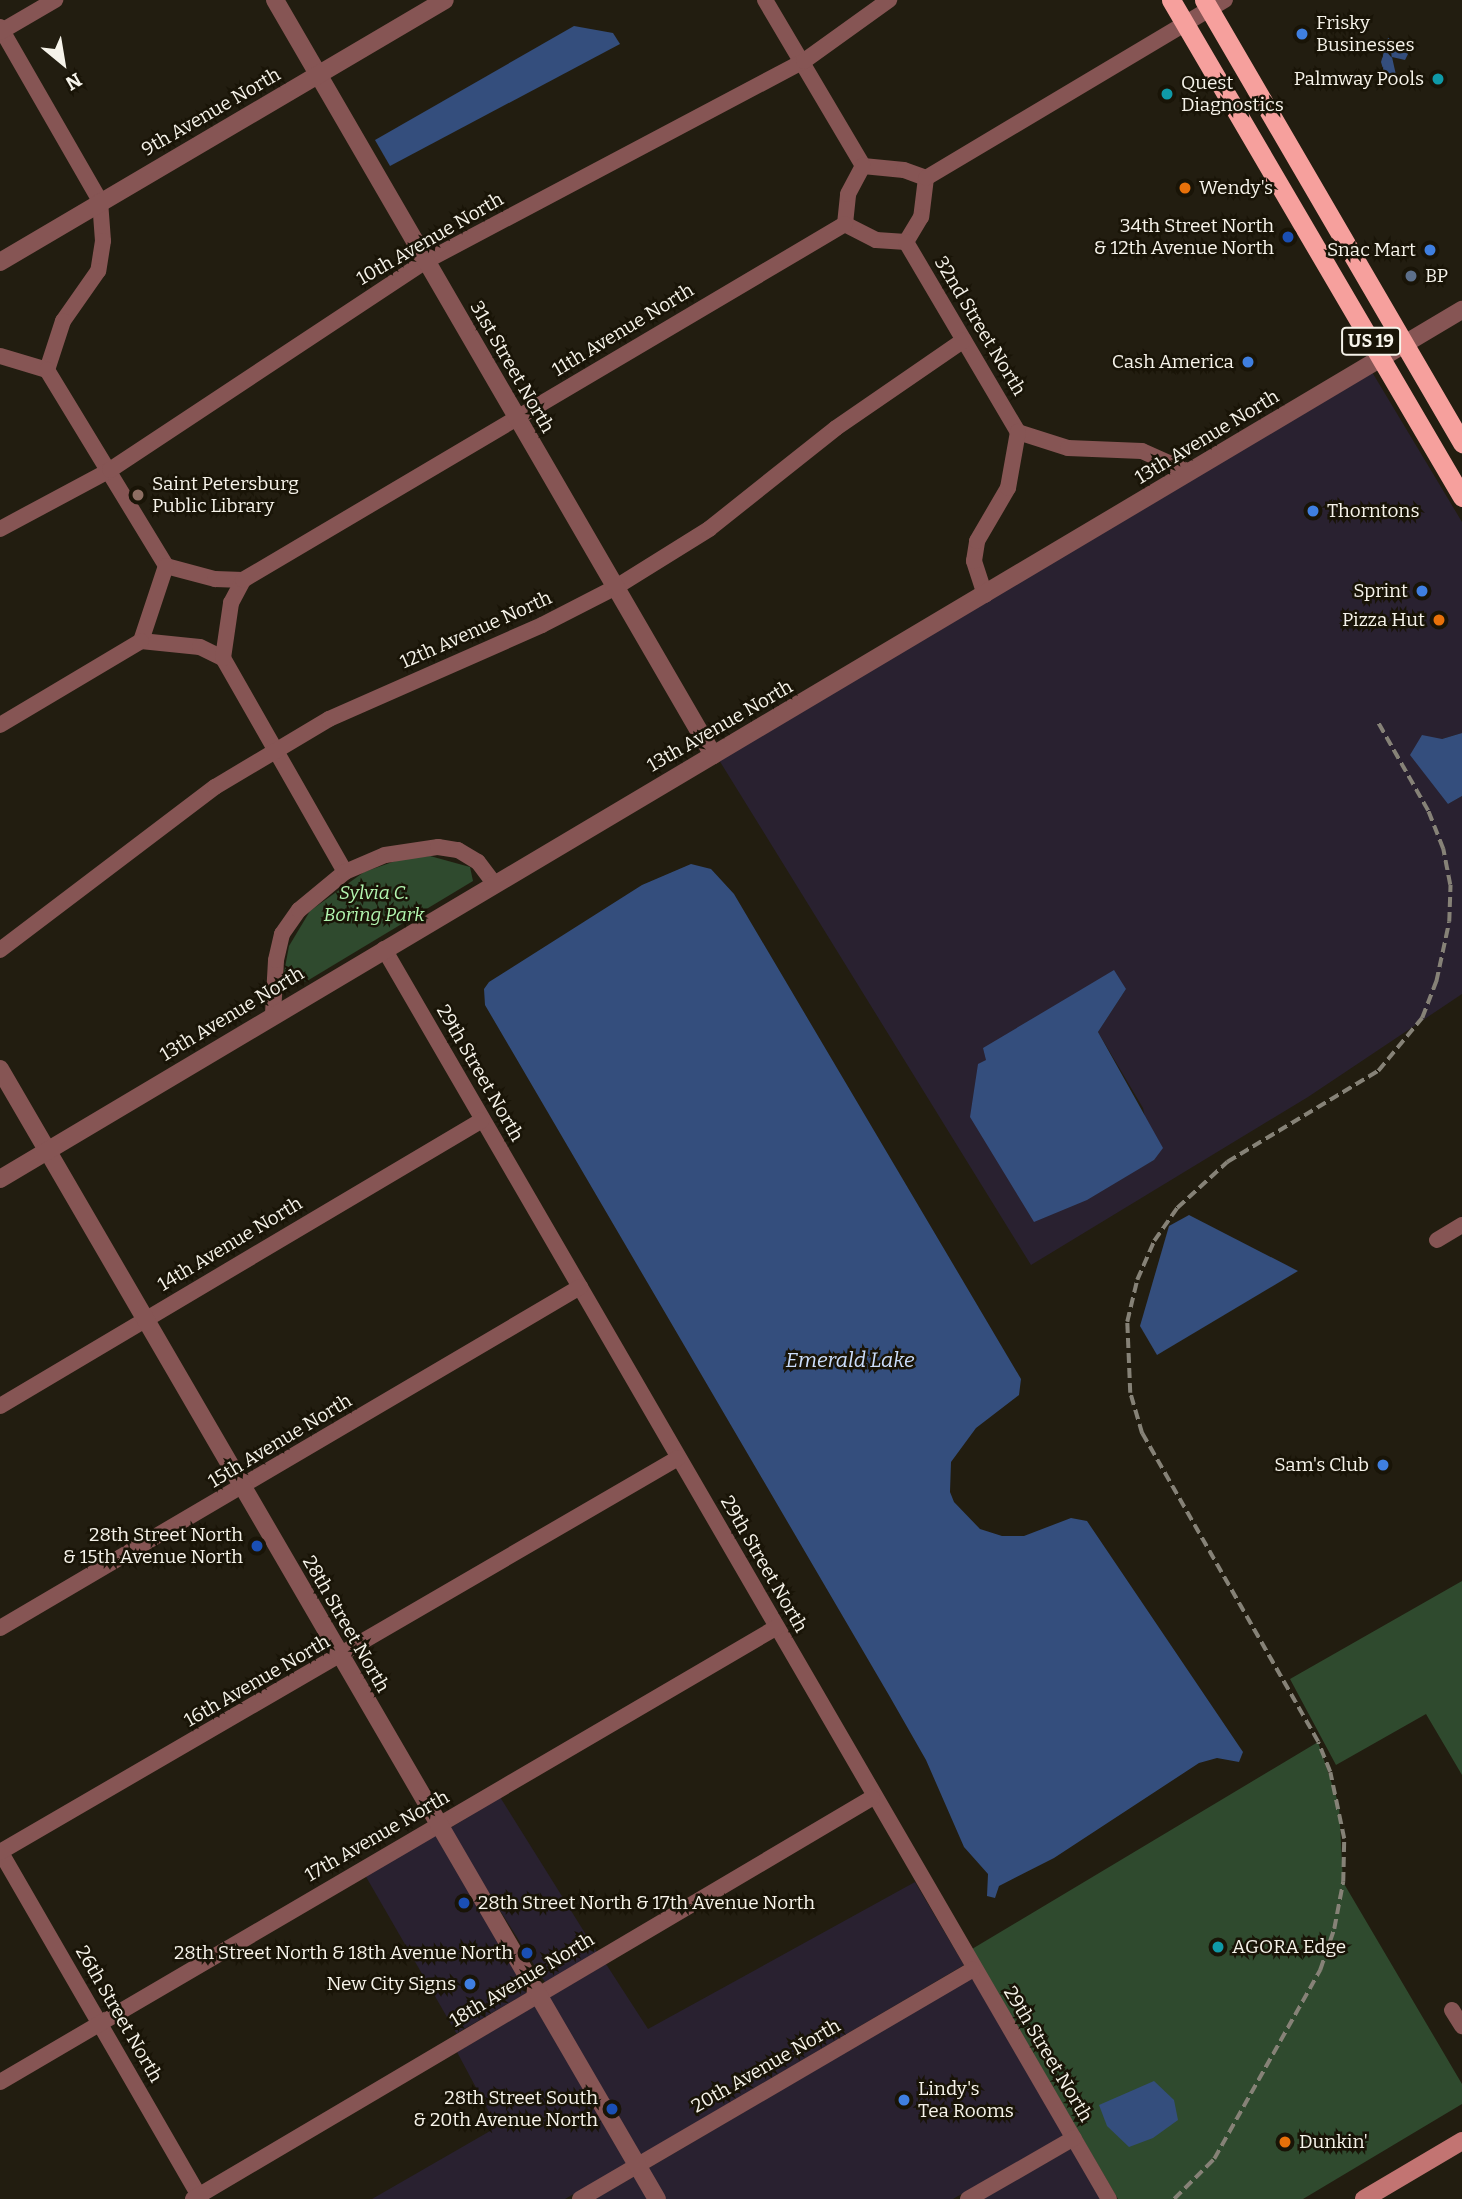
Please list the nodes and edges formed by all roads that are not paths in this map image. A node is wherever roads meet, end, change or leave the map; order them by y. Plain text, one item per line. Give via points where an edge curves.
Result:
1 (55, 0) edge
2 (275, 0) edge
3 (445, 0) edge
4 (765, 0) edge
5 (890, 0) edge
6 (1171, 0) edge
7 (1213, 3) edge
8 (1185, 23) junction
9 (1, 30) edge
10 (804, 61) junction
11 (317, 74) junction
12 (863, 166) junction
13 (926, 177) junction
14 (1307, 177) junction
15 (1283, 191) junction
16 (100, 201) junction
17 (845, 224) junction
18 (905, 242) junction
19 (426, 261) junction
20 (0, 262) edge
21 (1462, 310) edge
22 (964, 340) junction
23 (1404, 344) junction
24 (0, 356) edge
25 (1381, 358) junction
26 (47, 370) junction
27 (517, 417) junction
28 (1018, 432) junction
29 (1462, 443) edge
30 (110, 470) junction
31 (1189, 472) junction
32 (1462, 497) edge
33 (0, 529) edge
34 (166, 566) junction
35 (243, 580) junction
36 (616, 587) junction
37 (985, 595) junction
38 (141, 641) junction
39 (223, 658) junction
40 (0, 725) edge
41 (274, 750) junction
42 (713, 755) junction
43 (345, 872) junction
44 (494, 883) junction
45 (384, 949) junction
46 (0, 950) edge
47 (273, 1014) junction
48 (0, 1069) edge
49 (482, 1120) junction
50 (47, 1152) junction
51 (0, 1179) edge
52 (1462, 1225) edge
53 (1437, 1240) dead end
54 (580, 1287) junction
55 (144, 1320) junction
56 (0, 1406) edge
57 (678, 1458) junction
58 (242, 1488) junction
59 (777, 1627) junction
60 (0, 1628) edge
61 (340, 1657) junction
62 (872, 1798) junction
63 (439, 1824) junction
64 (0, 1851) edge
65 (973, 1969) junction
66 (538, 1996) junction
67 (1452, 2010) dead end
68 (100, 2024) junction
69 (1462, 2026) edge
70 (0, 2082) edge
71 (1074, 2138) junction
72 (1462, 2141) edge
73 (637, 2166) junction
74 (198, 2198) edge
75 (580, 2199) edge
76 (657, 2199) edge
77 (968, 2199) edge
78 (1109, 2199) edge
79 (1364, 2199) edge

1 - 9 street
2 - 11 street, 31st Street North
3 - 11 street, 9th Avenue North
4 - 10 street
5 - 10 street, 10th Avenue North
6 - 8 highway, US 19
7 - 8 street
7 - 14 highway, US 19
8 - 13 street
8 - 15 highway, US 19
9 - 16 street
10 - 12 street
10 - 19 street, 10th Avenue North
11 - 16 street, 9th Avenue North
11 - 19 street, 31st Street North
12 - 13 street
12 - 17 street via 848,194
13 - 18 street via 921,217
14 - 15 highway
14 - 23 highway, US 19
15 - 25 highway, US 19
16 - 20 street, 9th Avenue North
16 - 26 street via 103,241 99,271 63,321
17 - 18 street via 876,240
17 - 27 street, 11th Avenue North
18 - 22 street, 32nd Street North
19 - 27 street, 31st Street North
19 - 30 street, 10th Avenue North
21 - 23 street, 13th Avenue North
22 - 28 street, 32nd Street North
22 - 36 street, 12th Avenue North via 836,428 709,529
23 - 25 street, 13th Avenue North
23 - 29 highway, US 19
24 - 26 street
25 - 31 street, 13th Avenue North
25 - 32 highway, US 19
26 - 30 street
27 - 35 street, 11th Avenue North
27 - 36 street, 31st Street North
28 - 31 street via 1068,448 1142,451
28 - 37 street via 1008,488 977,541 974,561
30 - 33 street, 10th Avenue North
30 - 34 street
31 - 37 street, 13th Avenue North
34 - 35 street via 215,579
34 - 38 street
35 - 39 street via 230,603
36 - 41 street, 12th Avenue North via 542,625 400,686
36 - 42 street, 31st Street North
37 - 42 street, 13th Avenue North
38 - 39 street via 200,647
38 - 40 street
39 - 41 street
41 - 43 street
41 - 46 street, 12th Avenue North via 143,837
42 - 44 street, 13th Avenue North
43 - 44 street via 385,855 438,847 458,850 478,862
43 - 47 street via 299,910 282,934
44 - 45 street, 13th Avenue North
45 - 47 street, 13th Avenue North
45 - 49 street, 29th Street North
47 - 50 street, 13th Avenue North
48 - 50 street, 28th Street North
49 - 54 street, 29th Street North
49 - 55 street, 14th Avenue North
50 - 51 street, 13th Avenue North
50 - 55 street, 28th Street North
52 - 53 street
54 - 57 street, 29th Street North
54 - 58 street, 15th Avenue North
55 - 56 street, 14th Avenue North
55 - 58 street, 28th Street North
57 - 59 street, 29th Street North
57 - 61 street, 16th Avenue North
58 - 60 street, 15th Avenue North
58 - 61 street, 28th Street North
59 - 62 street, 29th Street North
59 - 63 street, 17th Avenue North
61 - 63 street, 28th Street North
61 - 64 street, 16th Avenue North
62 - 65 street, 29th Street North
62 - 66 street, 18th Avenue North
63 - 66 street, 28th Street North
63 - 68 street, 17th Avenue North
64 - 68 street, 26th Street North
65 - 71 street, 29th Street North
65 - 73 street, 20th Avenue North
66 - 73 street, 28th Street North
66 - 74 street, 18th Avenue North
67 - 69 street
68 - 70 street, 17th Avenue North
68 - 74 street, 26th Street North
71 - 77 street
71 - 78 street, 29th Street North
72 - 79 main road
73 - 75 street, 20th Avenue North
73 - 76 street, 28th Street North

